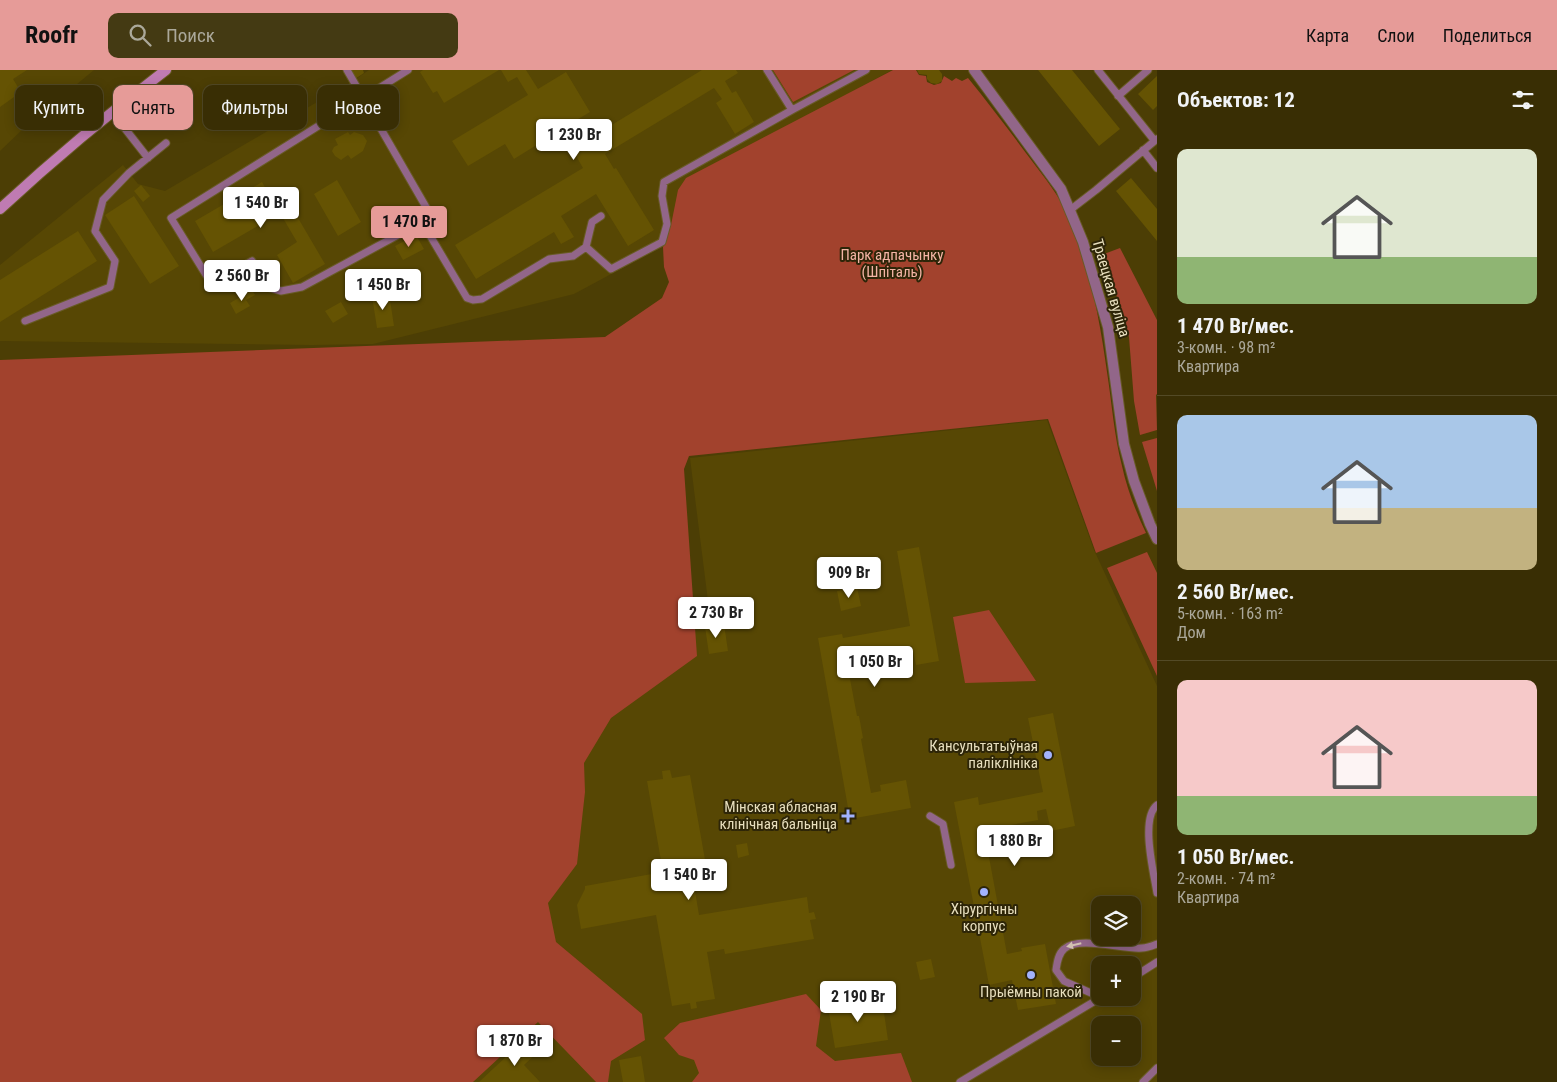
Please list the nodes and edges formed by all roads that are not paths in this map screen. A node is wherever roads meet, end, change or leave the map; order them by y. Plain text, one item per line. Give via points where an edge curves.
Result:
1 (166, 70) edge
2 (347, 70) edge
3 (408, 70) edge
4 (767, 70) edge
5 (866, 70) edge
6 (974, 70) edge
7 (1098, 70) edge
8 (1148, 70) edge
9 (1140, 73) edge
10 (356, 85) edge
11 (384, 85) edge
12 (1118, 96) junction
13 (792, 110) junction
14 (112, 112) junction
15 (317, 127) edge
16 (381, 130) edge
17 (1156, 139) edge
18 (166, 144) dead end
19 (1143, 150) junction
20 (148, 158) junction
21 (1157, 168) edge
22 (0, 209) edge
23 (1070, 210) junction
24 (601, 216) dead end
25 (422, 222) junction
26 (586, 247) junction
27 (25, 321) dead end
28 (1157, 539) edge
29 (1157, 805) edge
30 (930, 816) dead end
31 (951, 865) dead end
32 (1157, 893) edge
33 (1157, 944) edge
34 (1157, 962) edge
35 (1141, 972) edge
36 (1091, 994) edge
37 (1091, 1002) edge
38 (1157, 1068) edge
39 (960, 1082) edge
40 (1143, 1082) edge

1 - 14 main road
2 - 10 lane
3 - 11 lane
4 - 13 lane
5 - 13 lane
6 - 23 street, Траецкая вуліца via 1061,189
7 - 12 lane
8 - 9 lane
9 - 12 lane
12 - 17 lane
13 - 26 lane via 664,182 662,196 667,224 662,242 611,269
14 - 20 lane
14 - 22 main road
15 - 25 lane via 171,218 212,283 252,261 270,288 281,292 302,287
16 - 25 lane via 430,214
17 - 19 lane
18 - 20 lane
19 - 21 lane
19 - 23 lane
20 - 27 lane via 103,200 95,230 115,262 110,286
23 - 28 street, Траецкая вуліца via 1105,313 1124,444
24 - 26 lane via 592,222
25 - 26 lane via 467,298 473,300 482,300 548,259 573,256
29 - 32 lane via 1150,816 1148,832
30 - 31 lane via 943,824
33 -> 36 lane via 1141,948 1077,943 1064,948 1056,970 1064,981
34 - 35 lane
37 - 39 lane
38 - 40 lane

